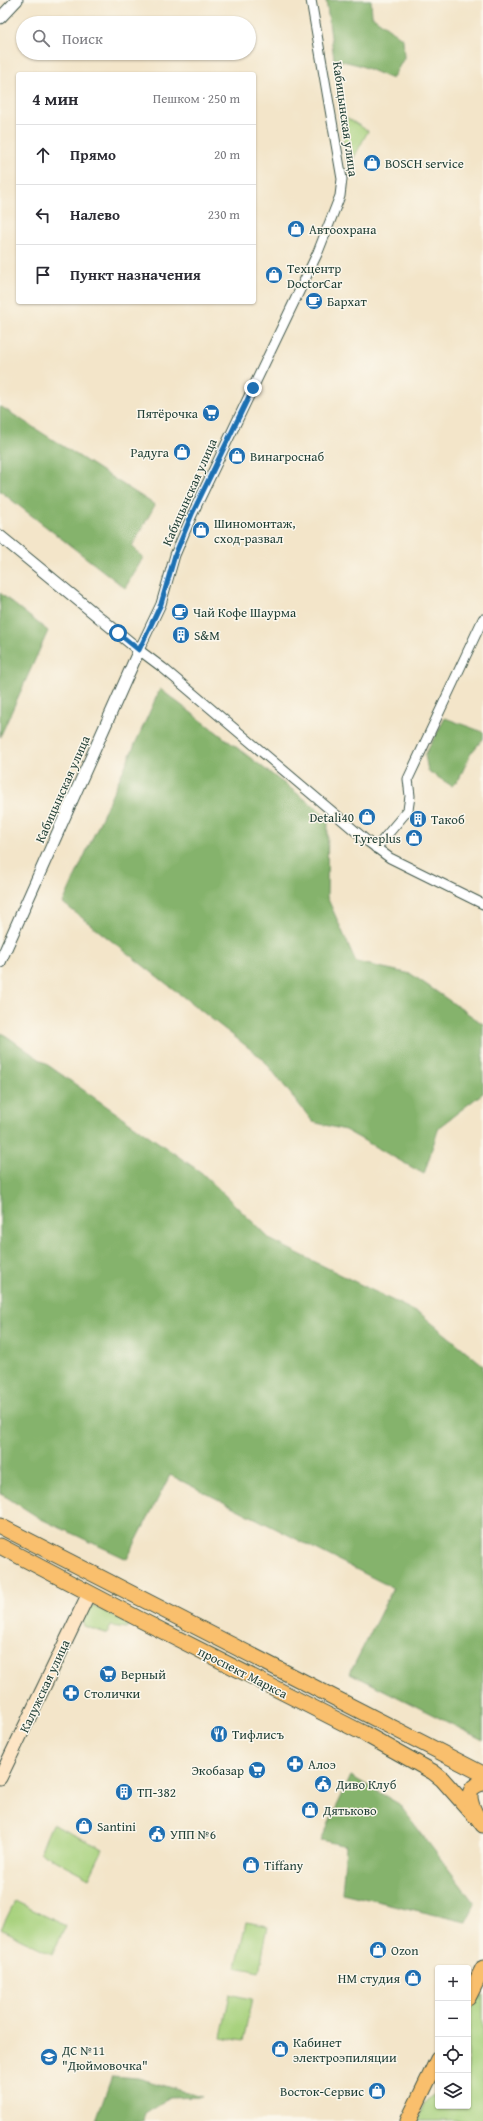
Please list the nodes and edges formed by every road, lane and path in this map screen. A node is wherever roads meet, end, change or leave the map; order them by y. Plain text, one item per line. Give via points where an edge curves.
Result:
1 (17, 0) edge
2 (311, 0) edge
3 (0, 18) edge
4 (0, 536) edge
5 (483, 619) edge
6 (139, 650) junction
7 (376, 848) junction
8 (483, 904) edge
9 (0, 962) edge
10 (0, 1526) edge
11 (0, 1546) edge
12 (98, 1577) junction
13 (89, 1594) junction
14 (483, 1774) edge
15 (0, 1778) edge
16 (483, 1783) edge
17 (479, 1820) edge
18 (483, 1968) edge
19 (471, 1992) edge
20 (435, 2065) edge
21 (408, 2121) edge

1 - 3 street
2 - 6 street, Кабицынская улица via 342,179 340,196 318,252 192,514 175,555 161,604
4 - 6 street
5 - 7 street via 408,779 408,810
6 - 7 street
6 - 9 street, Кабицынская улица
7 - 8 street via 390,858
10 - 12 main road, проспект Маркса
11 - 13 main road, проспект Маркса
12 - 13 main road
12 - 14 main road, проспект Маркса
13 - 15 main road, Калужская улица
13 - 17 main road, проспект Маркса via 365,1734 433,1772
16 - 17 main road via 474,1788 469,1802
18 - 19 main road
20 - 21 main road

